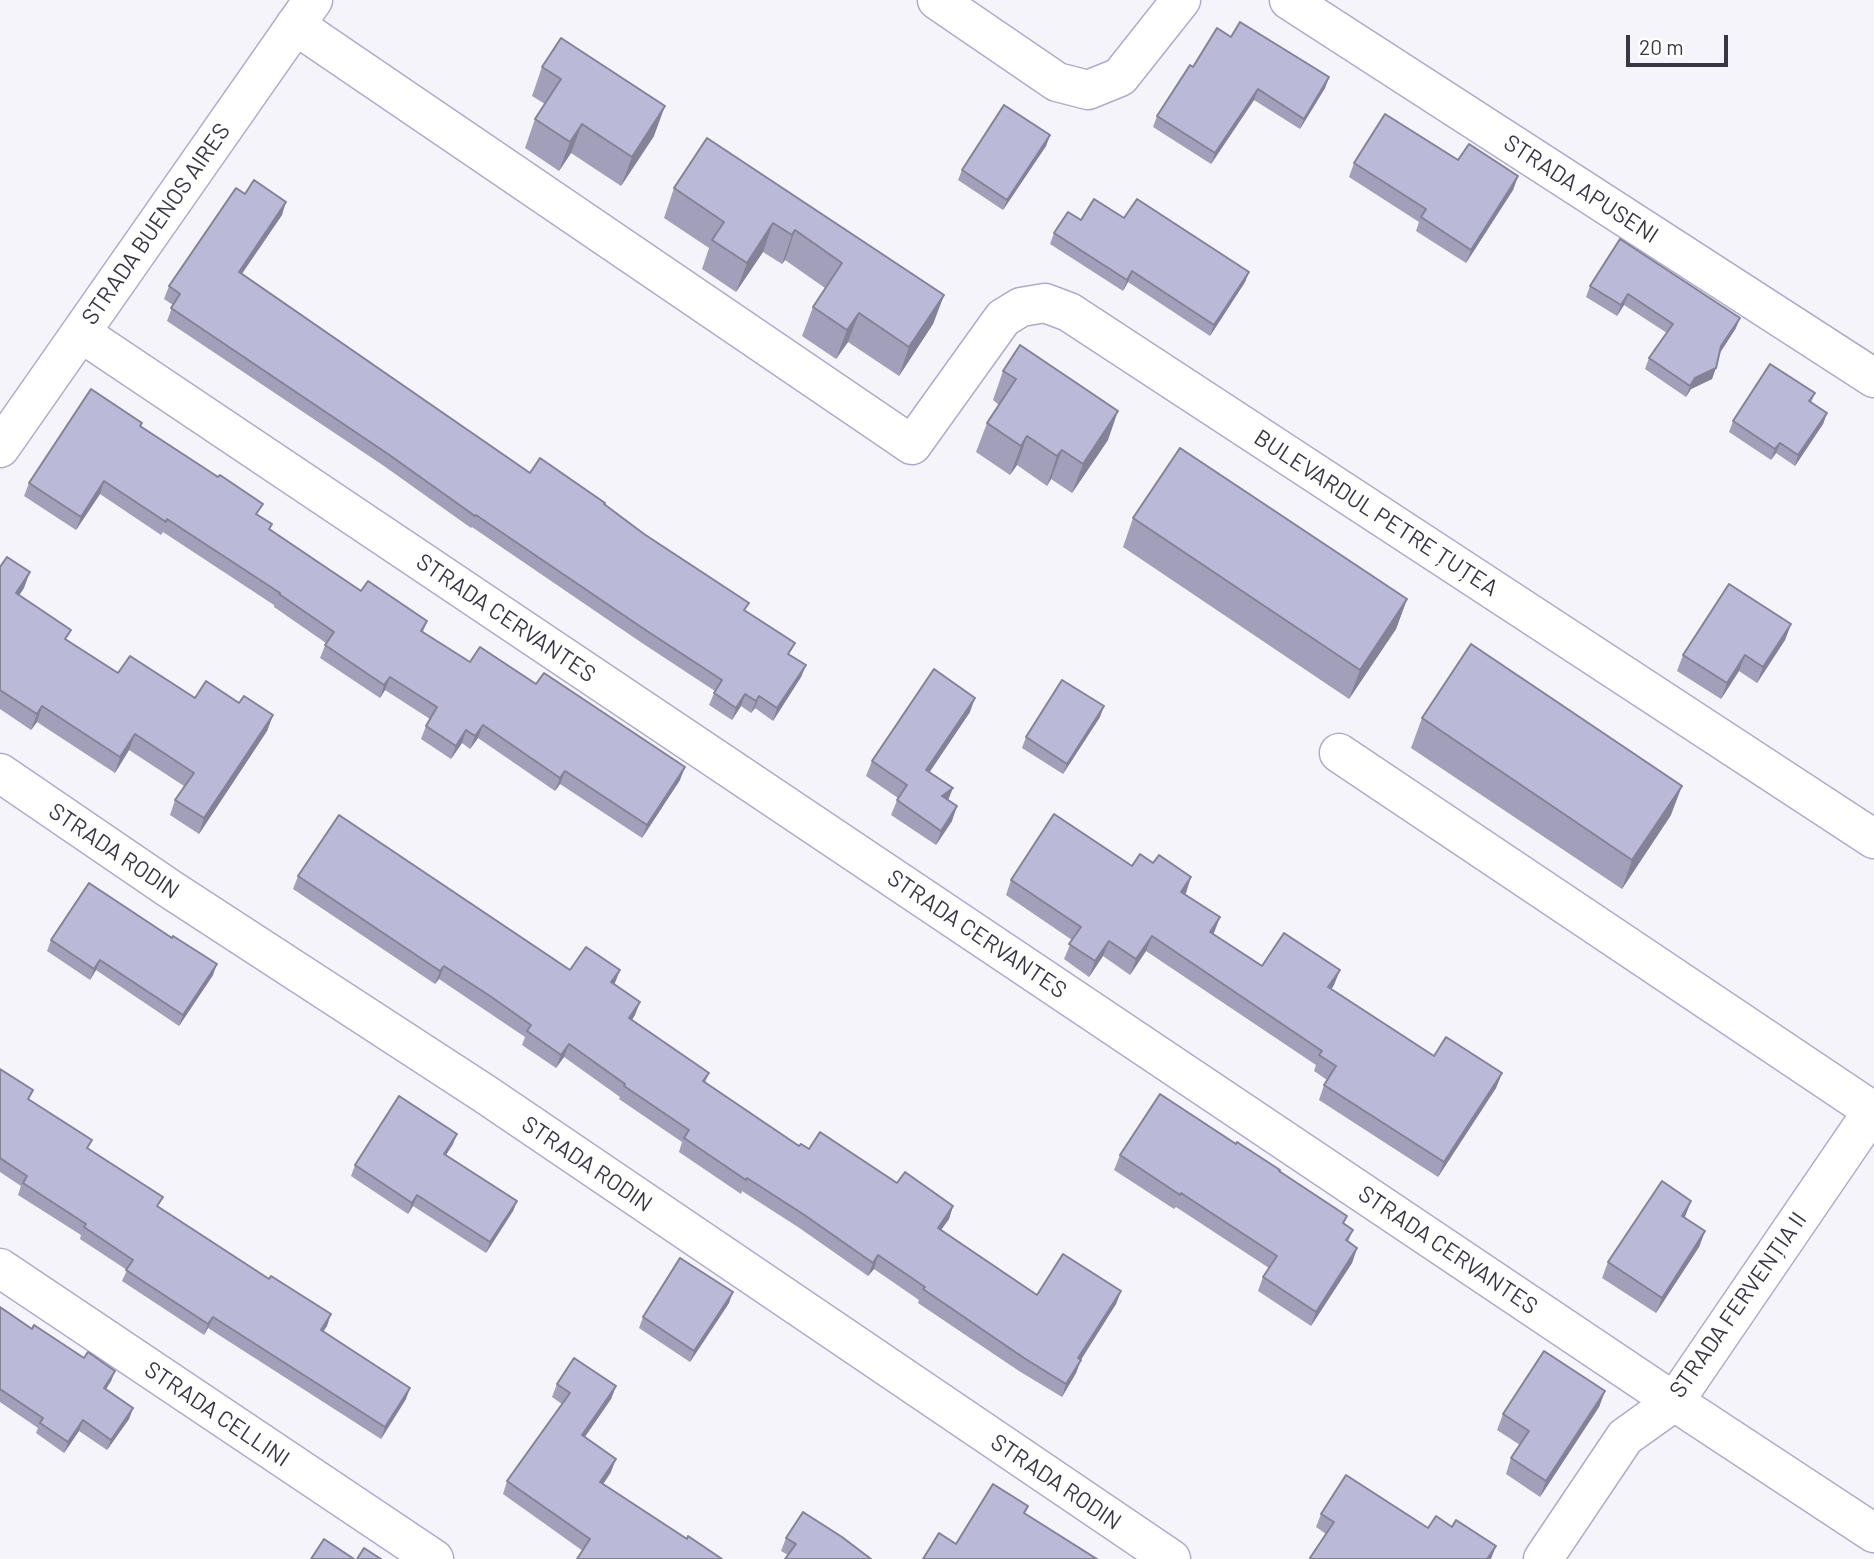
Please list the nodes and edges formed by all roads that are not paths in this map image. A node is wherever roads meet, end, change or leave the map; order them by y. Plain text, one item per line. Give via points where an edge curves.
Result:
1 (937, 0) edge
2 (1181, 0) edge
3 (1289, 0) edge
4 (304, 13) edge
5 (81, 333) junction
6 (1874, 378) edge
7 (0, 448) edge
8 (1339, 753) dead end
9 (0, 773) edge
10 (1874, 839) edge
11 (1873, 1110) edge
12 (0, 1269) edge
13 (1674, 1402) junction
14 (1874, 1533) edge
15 (434, 1559) edge
16 (1171, 1559) edge
17 (1544, 1559) edge

1 - 2 street via 1057,82 1088,90 1120,77
3 - 6 street, STRADA APUSENI
4 - 5 street, STRADA BUENOS AIRES
4 - 10 street, BULEVARDUL PETRE ȚUȚEA via 912,445 1003,318 1021,307 1045,303 1069,312
5 - 7 street, STRADA BUENOS AIRES
5 - 13 street, STRADA CERVANTES
8 - 11 street
9 - 16 street, STRADA RODIN via 485,1094
11 - 13 street, STRADA FERVENȚIA II
12 - 15 street, STRADA CELLINI
13 - 14 street, STRADA CERVANTES
13 - 17 street, STRADA FERVENȚIA II via 1625,1437

